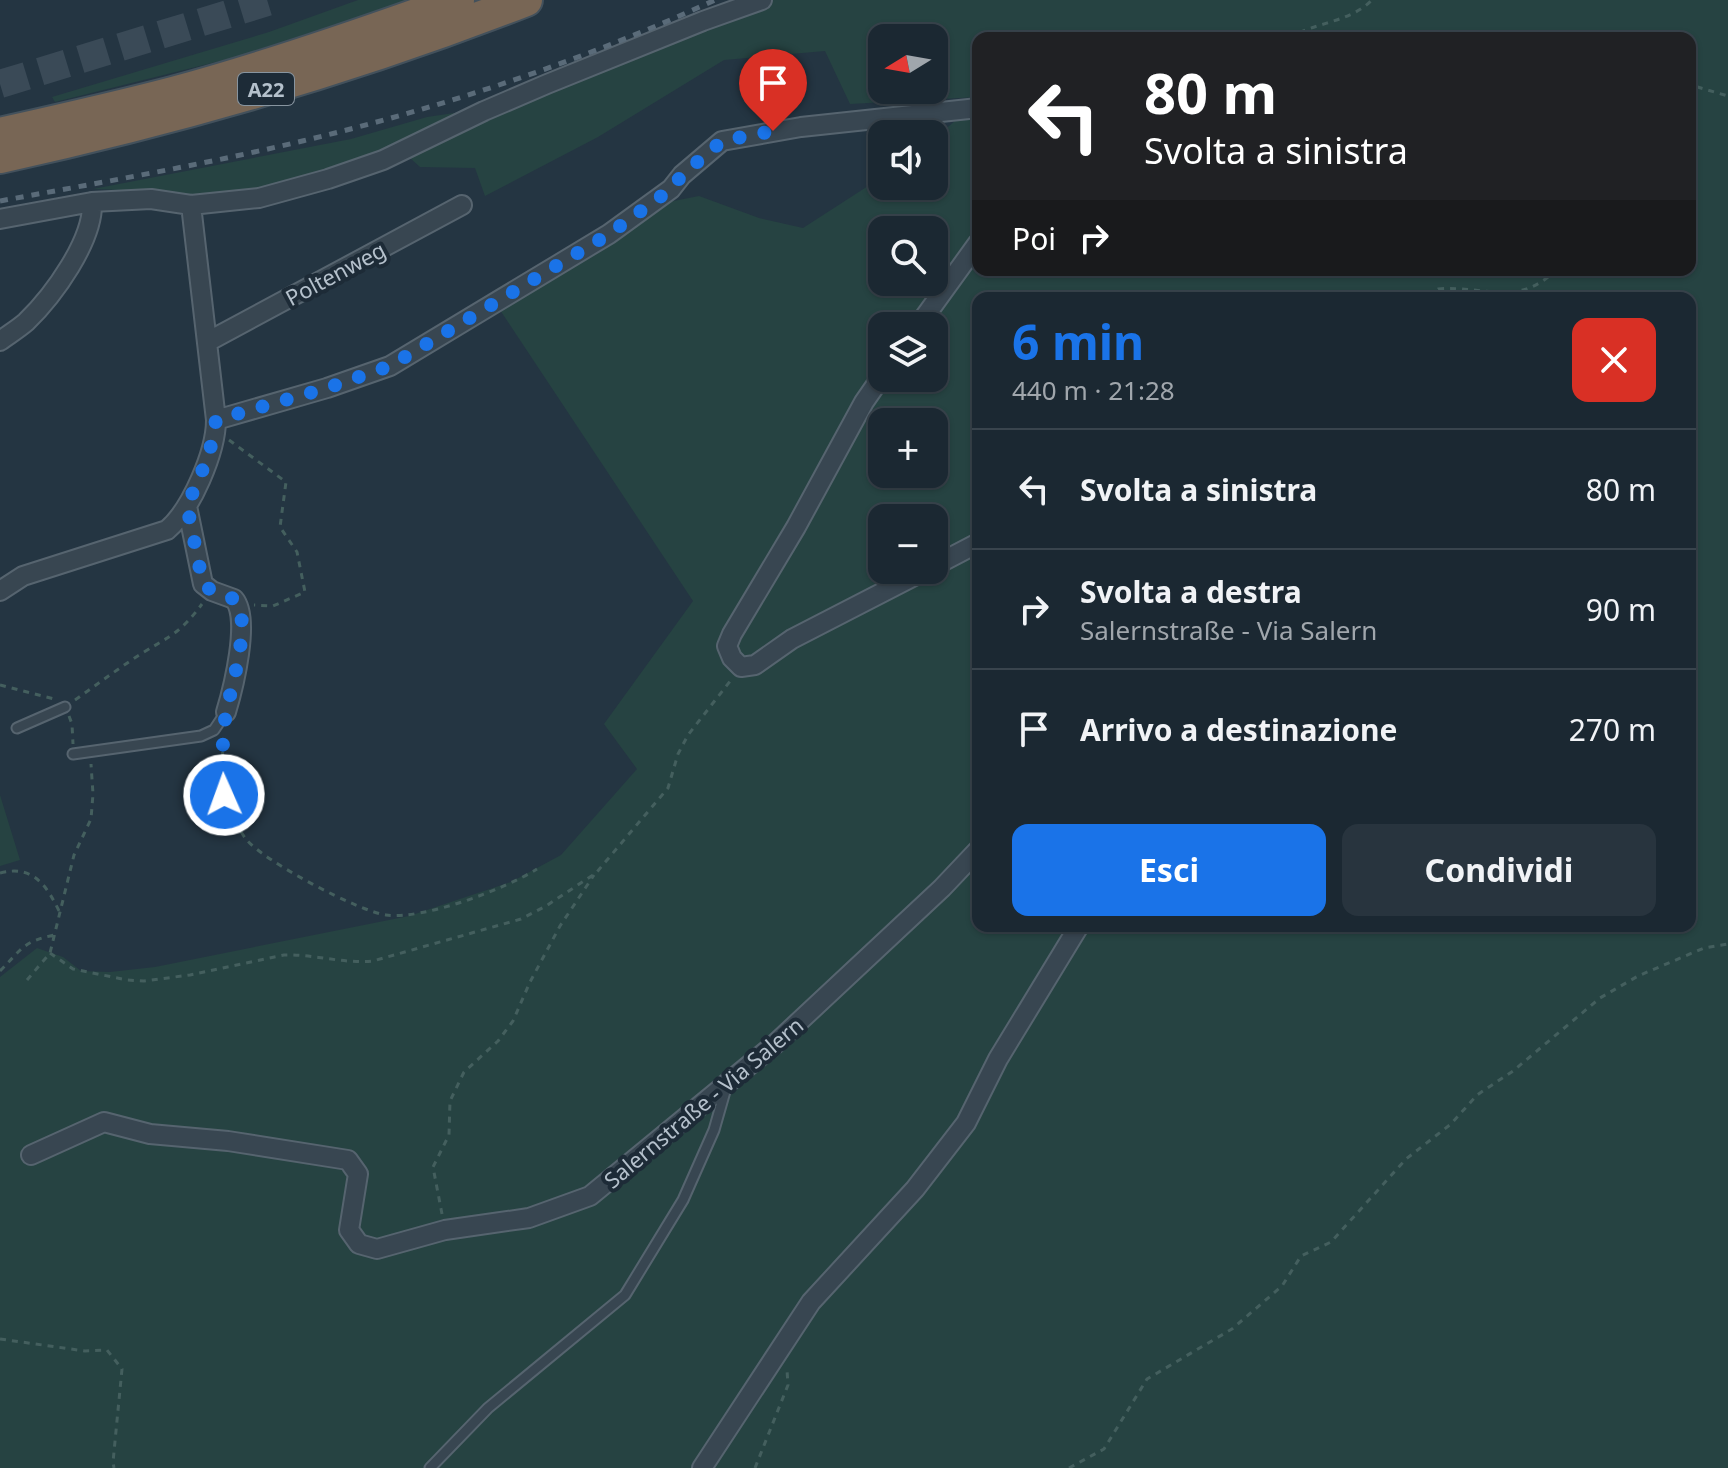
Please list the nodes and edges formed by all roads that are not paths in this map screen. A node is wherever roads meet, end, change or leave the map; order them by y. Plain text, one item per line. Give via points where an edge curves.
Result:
1 (458, 0) edge
2 (526, 0) edge
3 (762, 0) edge
4 (972, 109) edge
5 (0, 134) edge
6 (0, 157) edge
7 (92, 202) junction
8 (191, 205) junction
9 (462, 205) dead end
10 (0, 219) edge
11 (972, 251) edge
12 (928, 312) edge
13 (0, 341) edge
14 (209, 341) junction
15 (871, 392) edge
16 (216, 426) junction
17 (187, 506) junction
18 (167, 530) junction
19 (192, 537) junction
20 (972, 546) edge
21 (948, 559) edge
22 (899, 584) edge
23 (0, 591) edge
24 (65, 707) road end
25 (226, 712) joint
26 (17, 728) dead end
27 (73, 754) road end
28 (972, 856) edge
29 (1075, 932) edge
30 (727, 1085) junction
31 (31, 1155) dead end
32 (430, 1468) edge
33 (702, 1468) edge

1 - 5 highway, A22 via 239,74
2 - 6 highway, A22 via 261,91
3 - 8 street via 547,84 383,160 259,198
4 - 16 street via 722,141 671,189 609,234 390,366
7 - 8 street via 151,199
7 - 10 street
7 - 13 street via 84,244 26,322
8 - 14 street
9 - 14 street, Poltenweg
11 - 12 street
14 - 16 street
15 - 22 street via 727,646 741,667 755,665 792,639
16 - 17 street
17 - 18 street
17 - 19 street
18 - 19 street
18 - 23 street via 23,576
19 - 25 street via 203,584 238,603 240,644
20 - 21 street
24 - 26 lane
25 - 27 lane via 214,730 201,736
28 - 30 street, Salernstraße - Via Salern
29 - 33 street via 998,1059 966,1123 915,1189 811,1302
30 - 31 street, Salernstraße - Via Salern via 590,1196 529,1218 445,1230 377,1249 359,1244 349,1230 358,1174 348,1160 150,1134 104,1122
30 - 32 lane via 683,1200 625,1295 488,1408

